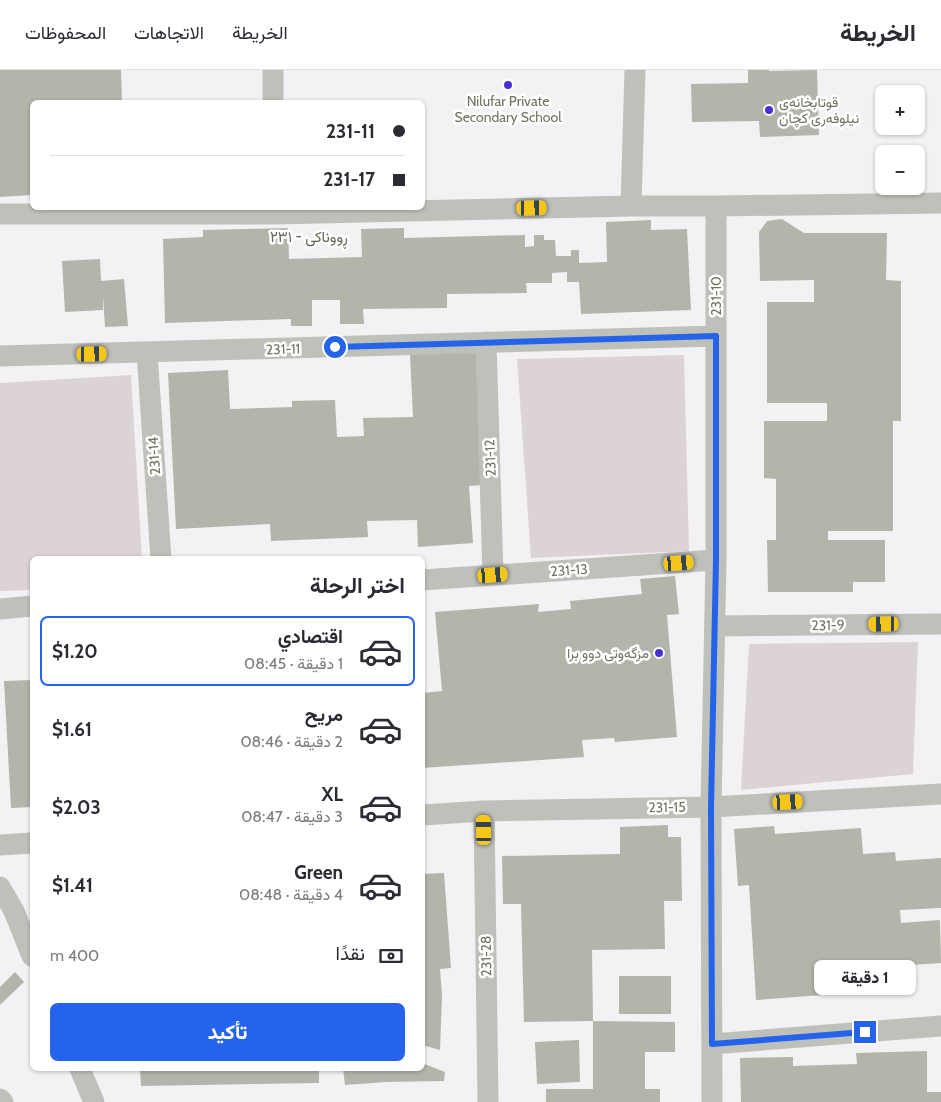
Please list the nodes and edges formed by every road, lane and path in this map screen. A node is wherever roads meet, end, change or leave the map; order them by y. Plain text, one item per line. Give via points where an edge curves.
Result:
1 (273, 70) edge
2 (635, 70) edge
3 (273, 100) edge
4 (941, 202) edge
5 (631, 206) junction
6 (716, 206) junction
7 (425, 209) edge
8 (345, 210) edge
9 (274, 211) edge
10 (0, 214) edge
11 (716, 336) junction
12 (486, 342) junction
13 (146, 353) junction
14 (0, 356) edge
15 (161, 556) edge
16 (716, 560) junction
17 (493, 575) junction
18 (425, 580) edge
19 (30, 606) edge
20 (0, 609) edge
21 (941, 624) edge
22 (715, 626) junction
23 (941, 794) edge
24 (711, 807) junction
25 (484, 811) junction
26 (425, 815) edge
27 (30, 843) edge
28 (0, 846) edge
29 (0, 887) edge
30 (30, 951) edge
31 (941, 1026) edge
32 (712, 1044) junction
33 (81, 1071) edge
34 (0, 1099) edge
35 (3, 1102) edge
36 (94, 1102) edge
37 (488, 1102) edge
38 (712, 1102) edge

1 - 3 street
2 - 5 street
4 - 6 street
5 - 6 street
5 - 7 street
6 - 11 street, 231-10
8 - 9 street
9 - 10 street
11 - 12 street, 231-11
11 - 16 street, 231-10
12 - 13 street, 231-11
12 - 17 street, 231-12
13 - 14 street, 231-11
13 - 15 street, 231-14
16 - 17 street, 231-13
16 - 22 street, 231-10
17 - 18 street, 231-13
19 - 20 street
21 - 22 street, 231-9
22 - 24 street, 231-10
23 - 24 street, 231-15
24 - 25 street, 231-15
24 - 32 street, 231-10
25 - 26 street, 231-15
25 - 37 street, 231-28
27 - 28 street
29 - 30 street
31 - 32 street
32 - 38 street, 231-10
33 - 36 street
34 - 35 street

